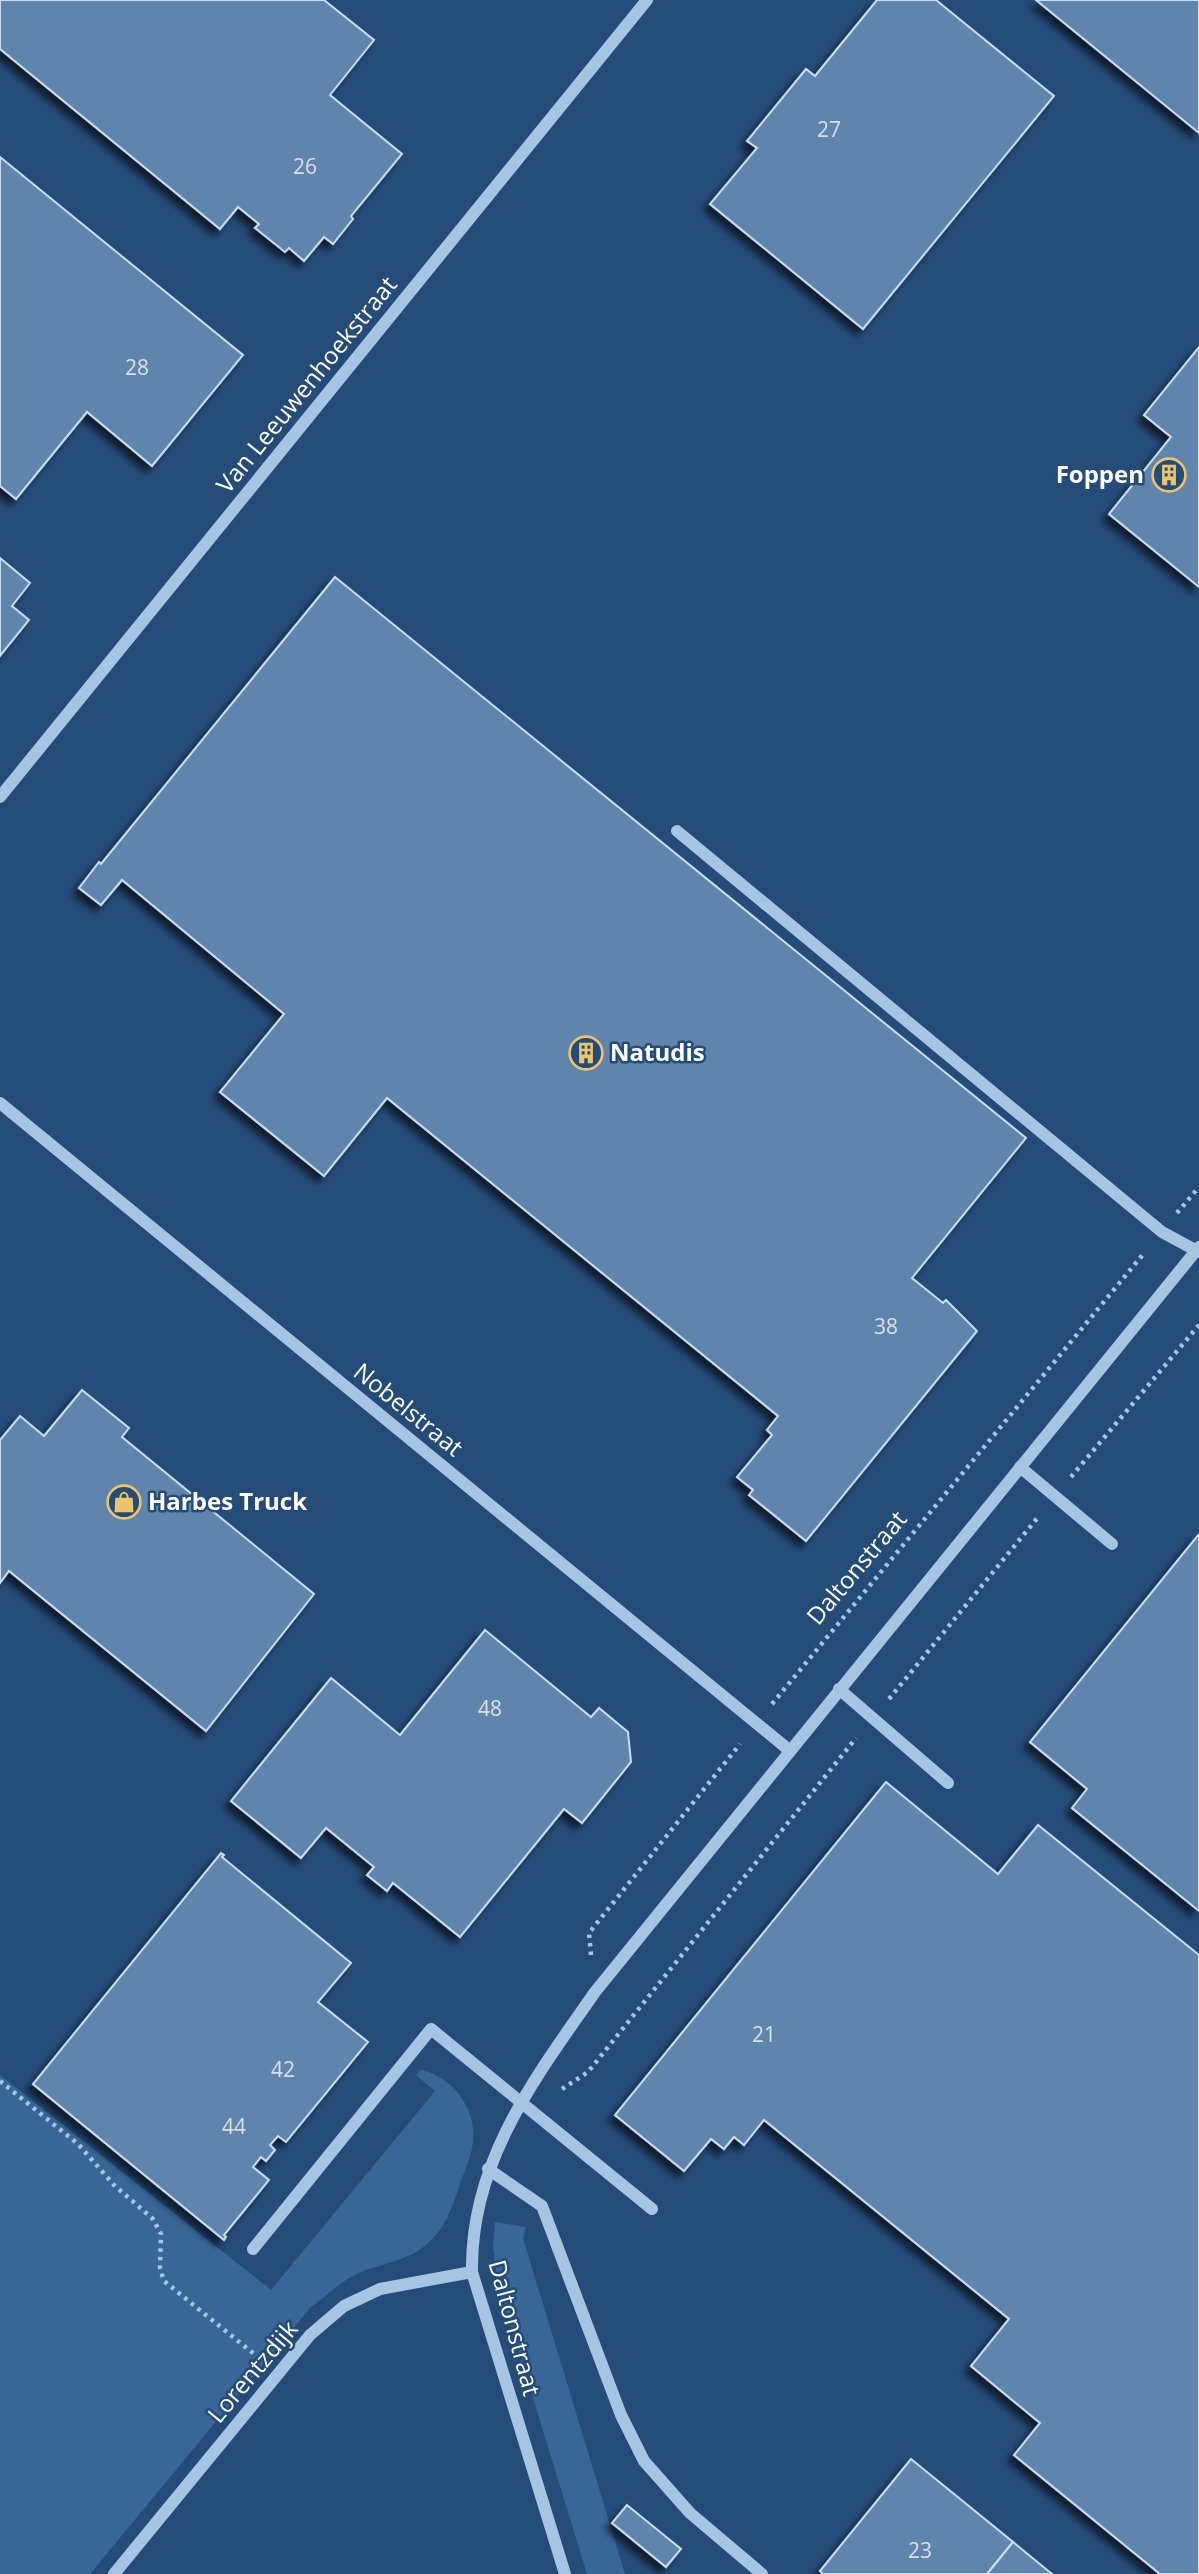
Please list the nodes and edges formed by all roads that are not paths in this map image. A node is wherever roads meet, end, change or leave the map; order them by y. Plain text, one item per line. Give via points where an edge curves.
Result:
1 (647, 0) edge
2 (0, 797) edge
3 (677, 831) dead end
4 (0, 1103) edge
5 (1198, 1250) edge
6 (1020, 1467) junction
7 (1112, 1544) dead end
8 (839, 1689) junction
9 (789, 1750) junction
10 (948, 1783) dead end
11 (522, 2103) junction
12 (488, 2169) junction
13 (652, 2209) dead end
14 (253, 2249) dead end
15 (472, 2272) junction
16 (114, 2574) edge
17 (565, 2574) edge
18 (762, 2574) edge

1 - 2 street, Van Leeuwenhoekstraat
3 - 5 street via 1162,1232
4 - 9 street, Nobelstraat
5 - 6 street, Daltonstraat
6 - 7 street
6 - 8 street, Daltonstraat
8 - 9 street, Daltonstraat
8 - 10 street
9 - 11 street, Daltonstraat via 594,1992
11 - 12 street, Daltonstraat
11 - 13 street
11 - 14 street via 431,2029
12 - 15 street, Daltonstraat via 474,2233
12 - 18 street via 542,2206 621,2415 644,2461 690,2514
15 - 16 street, Lorentzdijk via 380,2289 344,2306 310,2335
15 - 17 street, Daltonstraat

